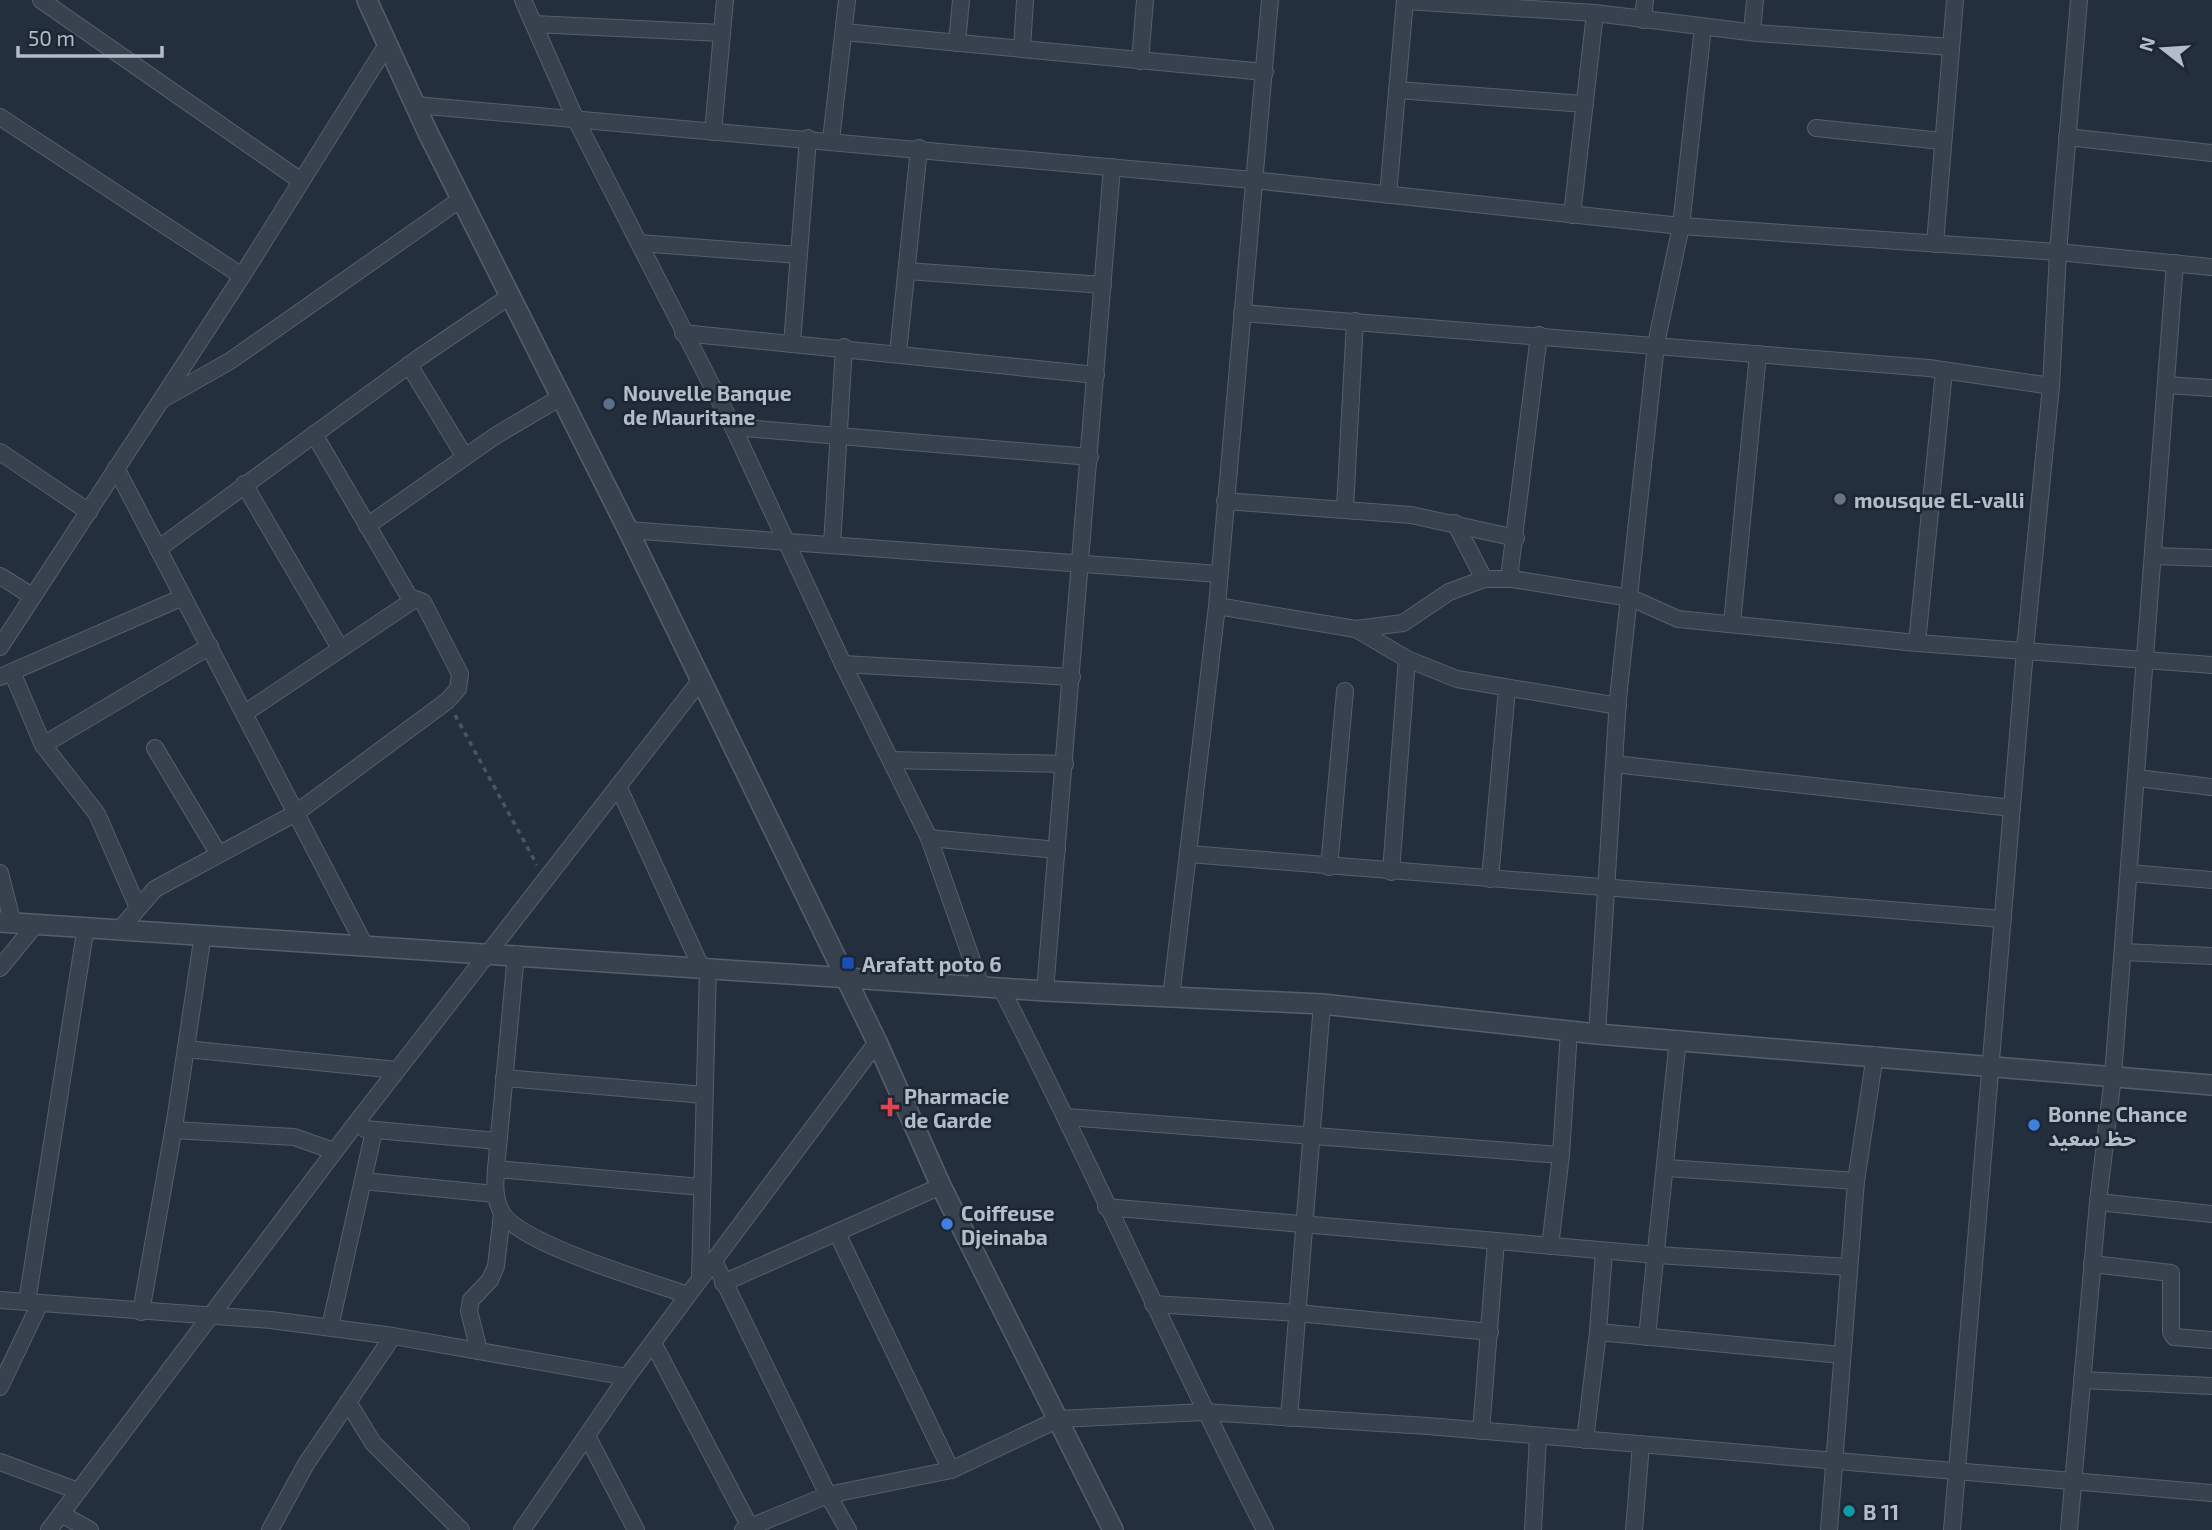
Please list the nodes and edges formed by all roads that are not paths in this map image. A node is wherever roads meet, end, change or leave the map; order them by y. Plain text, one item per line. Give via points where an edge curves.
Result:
1 (41, 0) edge
2 (367, 0) edge
3 (523, 0) edge
4 (725, 0) edge
5 (847, 0) edge
6 (961, 0) edge
7 (1025, 0) edge
8 (1145, 0) edge
9 (1270, 0) edge
10 (1645, 0) edge
11 (1755, 0) edge
12 (1955, 0) edge
13 (2079, 0) edge
14 (1405, 1) edge
15 (1595, 13) junction
16 (1643, 20) junction
17 (534, 24) junction
18 (1703, 27) junction
19 (844, 32) junction
20 (1752, 32) junction
21 (722, 33) junction
22 (388, 43) junction
23 (957, 43) junction
24 (1951, 47) junction
25 (1022, 49) junction
26 (1140, 61) junction
27 (1265, 72) junction
28 (1397, 90) junction
29 (1585, 104) junction
30 (415, 105) junction
31 (0, 117) edge
32 (576, 120) junction
33 (1816, 128) dead end
34 (713, 132) junction
35 (2067, 137) junction
36 (808, 138) junction
37 (831, 140) junction
38 (1942, 142) junction
39 (919, 148) junction
40 (2212, 153) edge
41 (1112, 167) junction
42 (1254, 180) junction
43 (301, 181) junction
44 (1388, 195) junction
45 (461, 199) junction
46 (1572, 215) junction
47 (1681, 226) junction
48 (639, 243) junction
49 (1935, 244) junction
50 (2058, 252) junction
51 (799, 255) junction
52 (2175, 263) junction
53 (2212, 267) edge
54 (907, 271) junction
55 (242, 276) junction
56 (1103, 285) junction
57 (510, 296) junction
58 (1242, 313) junction
59 (1355, 321) junction
60 (683, 333) junction
61 (1539, 335) junction
62 (792, 344) junction
63 (1656, 344) junction
64 (844, 347) junction
65 (898, 353) junction
66 (1758, 354) junction
67 (409, 365) junction
68 (1944, 371) junction
69 (1096, 375) junction
70 (2166, 385) junction
71 (2051, 386) junction
72 (2212, 388) edge
73 (561, 397) junction
74 (161, 400) junction
75 (733, 427) junction
76 (314, 434) junction
77 (838, 436) junction
78 (0, 452) edge
79 (465, 457) junction
80 (1090, 457) junction
81 (116, 468) junction
82 (244, 484) junction
83 (1225, 501) junction
84 (1345, 508) junction
85 (89, 512) junction
86 (1455, 523) junction
87 (367, 526) junction
88 (628, 530) junction
89 (1516, 538) junction
90 (786, 542) junction
91 (832, 545) junction
92 (158, 549) junction
93 (2153, 556) junction
94 (2212, 558) edge
95 (1081, 564) junction
96 (1219, 574) junction
97 (0, 576) edge
98 (1484, 579) junction
99 (1512, 579) junction
100 (32, 596) junction
101 (183, 597) junction
102 (1631, 598) junction
103 (411, 600) junction
104 (1217, 606) junction
105 (1732, 624) junction
106 (1356, 629) junction
107 (1917, 643) junction
108 (210, 646) junction
109 (0, 647) edge
110 (340, 648) junction
111 (2025, 650) junction
112 (1407, 659) junction
113 (2146, 660) junction
114 (844, 664) junction
115 (2212, 665) edge
116 (6, 674) edge
117 (1072, 677) junction
118 (700, 681) junction
119 (1507, 690) junction
120 (1345, 691) dead end
121 (1618, 706) junction
122 (245, 713) junction
123 (43, 745) junction
124 (155, 748) dead end
125 (891, 760) junction
126 (1065, 764) junction
127 (1614, 764) junction
128 (2137, 778) junction
129 (618, 786) junction
130 (2212, 787) edge
131 (2012, 808) junction
132 (296, 813) junction
133 (929, 838) junction
134 (1057, 850) junction
135 (218, 853) junction
136 (1189, 854) junction
137 (1329, 867) junction
138 (1391, 872) junction
139 (0, 873) edge
140 (2129, 873) junction
141 (1490, 879) junction
142 (2212, 880) edge
143 (1605, 888) junction
144 (138, 908) junction
145 (2003, 919) junction
146 (7, 923) edge
147 (36, 924) junction
148 (86, 926) junction
149 (121, 928) junction
150 (203, 934) junction
151 (364, 944) junction
152 (487, 952) junction
153 (2123, 952) junction
154 (516, 954) junction
155 (2212, 956) edge
156 (704, 967) junction
157 (0, 968) edge
158 (842, 976) junction
159 (991, 987) junction
160 (1045, 991) junction
161 (1171, 998) junction
162 (1322, 1003) junction
163 (1569, 1030) junction
164 (1597, 1034) junction
165 (1678, 1039) junction
166 (877, 1042) junction
167 (186, 1049) junction
168 (1875, 1055) junction
169 (1991, 1064) junction
170 (397, 1070) junction
171 (2113, 1076) junction
172 (504, 1078) junction
173 (2212, 1085) edge
174 (704, 1095) junction
175 (1067, 1117) junction
176 (352, 1127) junction
177 (173, 1130) junction
178 (374, 1131) junction
179 (1312, 1136) junction
180 (498, 1141) junction
181 (334, 1152) junction
182 (1561, 1155) junction
183 (1667, 1168) junction
184 (496, 1169) junction
185 (363, 1181) junction
186 (1856, 1181) junction
187 (941, 1186) junction
188 (701, 1187) junction
189 (495, 1194) junction
190 (2098, 1202) junction
191 (1106, 1207) junction
192 (502, 1214) junction
193 (2212, 1214) edge
194 (1306, 1223) junction
195 (837, 1233) junction
196 (1496, 1241) junction
197 (1550, 1246) junction
198 (1604, 1251) junction
199 (1657, 1255) junction
200 (713, 1261) junction
201 (2092, 1264) junction
202 (1849, 1267) junction
203 (700, 1279) junction
204 (723, 1283) junction
205 (688, 1296) junction
206 (0, 1300) edge
207 (33, 1303) junction
208 (1153, 1304) junction
209 (141, 1312) junction
210 (1298, 1313) junction
211 (210, 1315) junction
212 (330, 1327) junction
213 (1490, 1332) junction
214 (1598, 1332) junction
215 (393, 1336) junction
216 (1647, 1337) junction
217 (2212, 1340) edge
218 (653, 1343) junction
219 (479, 1351) junction
220 (1842, 1355) junction
221 (627, 1377) junction
222 (2081, 1380) junction
223 (2212, 1386) edge
224 (0, 1387) edge
225 (348, 1402) junction
226 (1204, 1412) junction
227 (1289, 1418) junction
228 (1059, 1419) junction
229 (1481, 1431) junction
230 (587, 1436) junction
231 (1538, 1436) junction
232 (1585, 1440) junction
233 (1641, 1444) junction
234 (1834, 1461) junction
235 (0, 1462) edge
236 (951, 1470) junction
237 (1957, 1471) junction
238 (2072, 1481) junction
239 (78, 1490) junction
240 (2212, 1493) edge
241 (828, 1495) junction
242 (61, 1514) junction
243 (746, 1529) edge
244 (49, 1530) edge
245 (90, 1530) edge
246 (270, 1530) edge
247 (461, 1530) edge
248 (522, 1530) edge
249 (636, 1530) edge
250 (848, 1530) edge
251 (1113, 1530) edge
252 (1265, 1530) edge
253 (1533, 1530) edge
254 (1634, 1530) edge
255 (1829, 1530) edge
256 (1952, 1530) edge
257 (2069, 1530) edge

1 - 43 street
2 - 22 street
3 - 17 street
4 - 21 street
5 - 19 street
6 - 23 street
7 - 25 street
8 - 26 street
9 - 27 street
10 - 16 street
11 - 20 street
12 - 24 street
13 - 35 street
14 - 15 street
14 - 28 street
15 - 16 street
15 - 29 street
16 - 18 street
17 - 21 street
17 - 32 street
18 - 20 street
18 - 47 street
19 - 23 street
19 - 37 street
20 - 24 street
21 - 34 street
22 - 30 street
22 - 43 street
23 - 25 street
24 - 38 street
25 - 26 street
26 - 27 street
27 - 42 street
28 - 29 street
28 - 44 street
29 - 46 street
30 - 32 street
30 - 45 street
31 - 55 street
32 - 34 street
32 - 48 street
33 - 38 street
34 - 36 street
35 - 40 street
35 - 50 street
36 - 37 street
36 - 51 street
37 - 39 street
38 - 49 street
39 - 41 street
39 - 54 street
41 - 42 street
41 - 56 street
42 - 44 street
42 - 58 street
43 - 55 street
44 - 46 street
45 - 57 street
45 - 74 street via 230,361
46 - 47 street
47 - 49 street
47 - 63 street
48 - 51 street
48 - 60 street
49 - 50 street
50 - 52 street
50 - 71 street
51 - 62 street
52 - 53 street
52 - 70 street
54 - 56 street
54 - 65 street
55 - 74 street
56 - 69 street
57 - 67 street
57 - 73 street
58 - 59 street
58 - 83 street
59 - 61 street
59 - 84 street
60 - 62 street
60 - 75 street
61 - 63 street
61 - 89 street
62 - 64 street
63 - 66 street
63 - 102 street
64 - 65 street
64 - 77 street
65 - 69 street
66 - 68 street
66 - 105 street
67 - 76 street
67 - 79 street
68 - 71 street
68 - 107 street
69 - 80 street
70 - 72 street
70 - 93 street
71 - 111 street
73 - 79 street
73 - 88 street
74 - 81 street
75 - 77 street
75 - 90 street
76 - 82 street
76 - 87 street
77 - 80 street
77 - 91 street
78 - 85 street
79 - 87 street
80 - 95 street
81 - 85 street
81 - 92 street
82 - 92 street
82 - 110 street
83 - 84 street
83 - 96 street
84 - 86 street
85 - 100 street
86 - 89 street
86 - 98 street
87 - 103 street
88 - 90 street
88 - 118 street
89 - 99 street
90 - 91 street
90 - 114 street
91 - 95 street
92 - 101 street
93 - 94 street
93 - 113 street
95 - 96 street
95 - 117 street
96 - 104 street
97 - 100 street
98 - 99 street
98 - 106 street via 1449,592 1403,623
99 - 102 street
100 - 109 street
101 - 108 street
101 - 116 street
102 - 105 street via 1678,619
102 - 121 street
103 - 110 street
103 - 132 street via 423,601 460,674 458,689
104 - 106 street
104 - 136 street
105 - 107 street
106 - 112 street
107 - 111 street
108 - 122 street
108 - 123 street
110 - 122 street
111 - 113 street
111 - 131 street
112 - 119 street via 1457,679
112 - 138 street
113 - 115 street
113 - 128 street
114 - 117 street
114 - 125 street
116 - 123 street
117 - 126 street
118 - 129 street
118 - 158 street
119 - 121 street
119 - 141 street
120 - 137 street
121 - 127 street
122 - 132 street
123 - 144 street via 97,814
124 - 135 street
125 - 126 street
125 - 133 street
126 - 134 street
127 - 131 street
127 - 143 street
128 - 130 street
128 - 140 street
129 - 152 street
129 - 156 street
131 - 145 street
132 - 135 street
132 - 151 street
133 - 134 street
133 - 159 street
134 - 160 street
135 - 144 street via 155,889
136 - 137 street
136 - 161 street
137 - 138 street
138 - 141 street
139 - 146 street
140 - 142 street
140 - 153 street
141 - 143 street
143 - 145 street
143 - 164 street
144 - 149 street
145 - 169 street
146 - 147 street
147 - 148 street
147 - 157 street
148 - 149 street
148 - 207 street
149 - 150 street
150 - 151 street
150 - 167 street
151 - 152 street
152 - 154 street
152 - 170 street
153 - 155 street
153 - 171 street
154 - 156 street
154 - 172 street
156 - 158 street
156 - 174 street
158 - 159 street
158 - 166 street
159 - 160 street
159 - 175 street
160 - 161 street
161 - 162 street
162 - 163 street
162 - 179 street
163 - 164 street
163 - 182 street
164 - 165 street
165 - 168 street
165 - 183 street
166 - 187 street
166 - 200 street
167 - 170 street
167 - 177 street
168 - 169 street
168 - 186 street
169 - 171 street
169 - 237 street
170 - 176 street
171 - 173 street
171 - 190 street
172 - 174 street
172 - 180 street
174 - 188 street
175 - 179 street
175 - 191 street
176 - 178 street
176 - 181 street
177 - 181 street via 294,1137
177 - 209 street
178 - 180 street
178 - 185 street
179 - 182 street
179 - 194 street
180 - 184 street
181 - 211 street
182 - 197 street
183 - 186 street
183 - 199 street
184 - 188 street
184 - 189 street
185 - 189 street
185 - 212 street
186 - 202 street
187 - 195 street
187 - 228 street
188 - 203 street
189 - 192 street
190 - 193 street
190 - 201 street
191 - 194 street
191 - 208 street
192 - 205 street via 546,1245
192 - 219 street via 496,1266 471,1300 469,1311
194 - 196 street
194 - 210 street
195 - 204 street
195 - 236 street
196 - 197 street
196 - 213 street
197 - 198 street
198 - 199 street
198 - 214 street
199 - 202 street
199 - 216 street
200 - 203 street
200 - 204 street
201 - 217 street via 2171,1273 2171,1332 2175,1337
201 - 222 street
202 - 220 street
203 - 205 street
204 - 241 street
205 - 218 street
206 - 207 street
207 - 209 street
207 - 224 street
208 - 210 street
208 - 226 street
209 - 211 street
210 - 213 street
210 - 227 street
211 - 212 street
211 - 239 street
212 - 215 street
213 - 229 street
214 - 216 street
214 - 232 street
215 - 219 street
215 - 225 street
216 - 220 street
218 - 221 street
218 - 243 street
219 - 221 street
220 - 234 street
221 - 230 street
222 - 223 street
222 - 238 street
225 - 246 street via 306,1464
225 - 247 street via 373,1443
226 - 227 street
226 - 228 street
226 - 252 street
227 - 229 street
228 - 236 street
228 - 251 street
229 - 231 street
230 - 248 street
230 - 249 street
231 - 232 street
231 - 253 street
232 - 233 street
233 - 234 street
233 - 254 street
234 - 237 street
234 - 255 street
235 - 239 street
236 - 241 street
237 - 238 street
237 - 256 street
238 - 240 street
238 - 257 street
239 - 242 street
241 - 243 street
241 - 250 street
242 - 244 street
242 - 245 street

